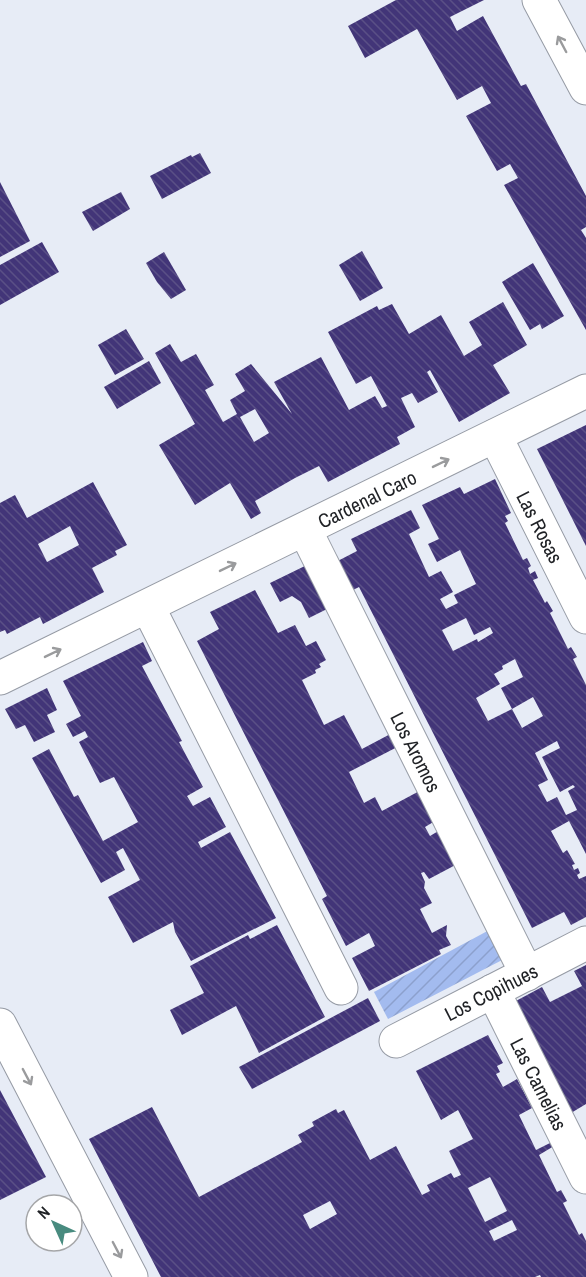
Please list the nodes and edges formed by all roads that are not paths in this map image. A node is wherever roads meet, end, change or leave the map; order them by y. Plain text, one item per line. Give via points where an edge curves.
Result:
1 (539, 0) edge
2 (586, 88) edge
3 (586, 391) edge
4 (495, 436) junction
5 (304, 530) junction
6 (148, 607) junction
7 (586, 617) edge
8 (0, 678) edge
9 (586, 943) edge
10 (527, 974) junction
11 (341, 988) dead end
12 (492, 991) junction
13 (0, 1025) edge
14 (396, 1041) dead end
15 (586, 1177) edge
16 (132, 1277) edge

2 -> 1 street
3 - 4 street, Cardenal Caro
5 -> 4 street, Cardenal Caro
4 - 7 street, Las Rosas
6 -> 5 street, Cardenal Caro
5 - 10 street, Los Aromos
8 -> 6 street, Cardenal Caro
6 - 11 street
9 - 10 street, Los Copihues
10 - 12 street, Los Copihues
12 - 14 street, Los Copihues
12 - 15 street, Las Camelias
13 -> 16 street

